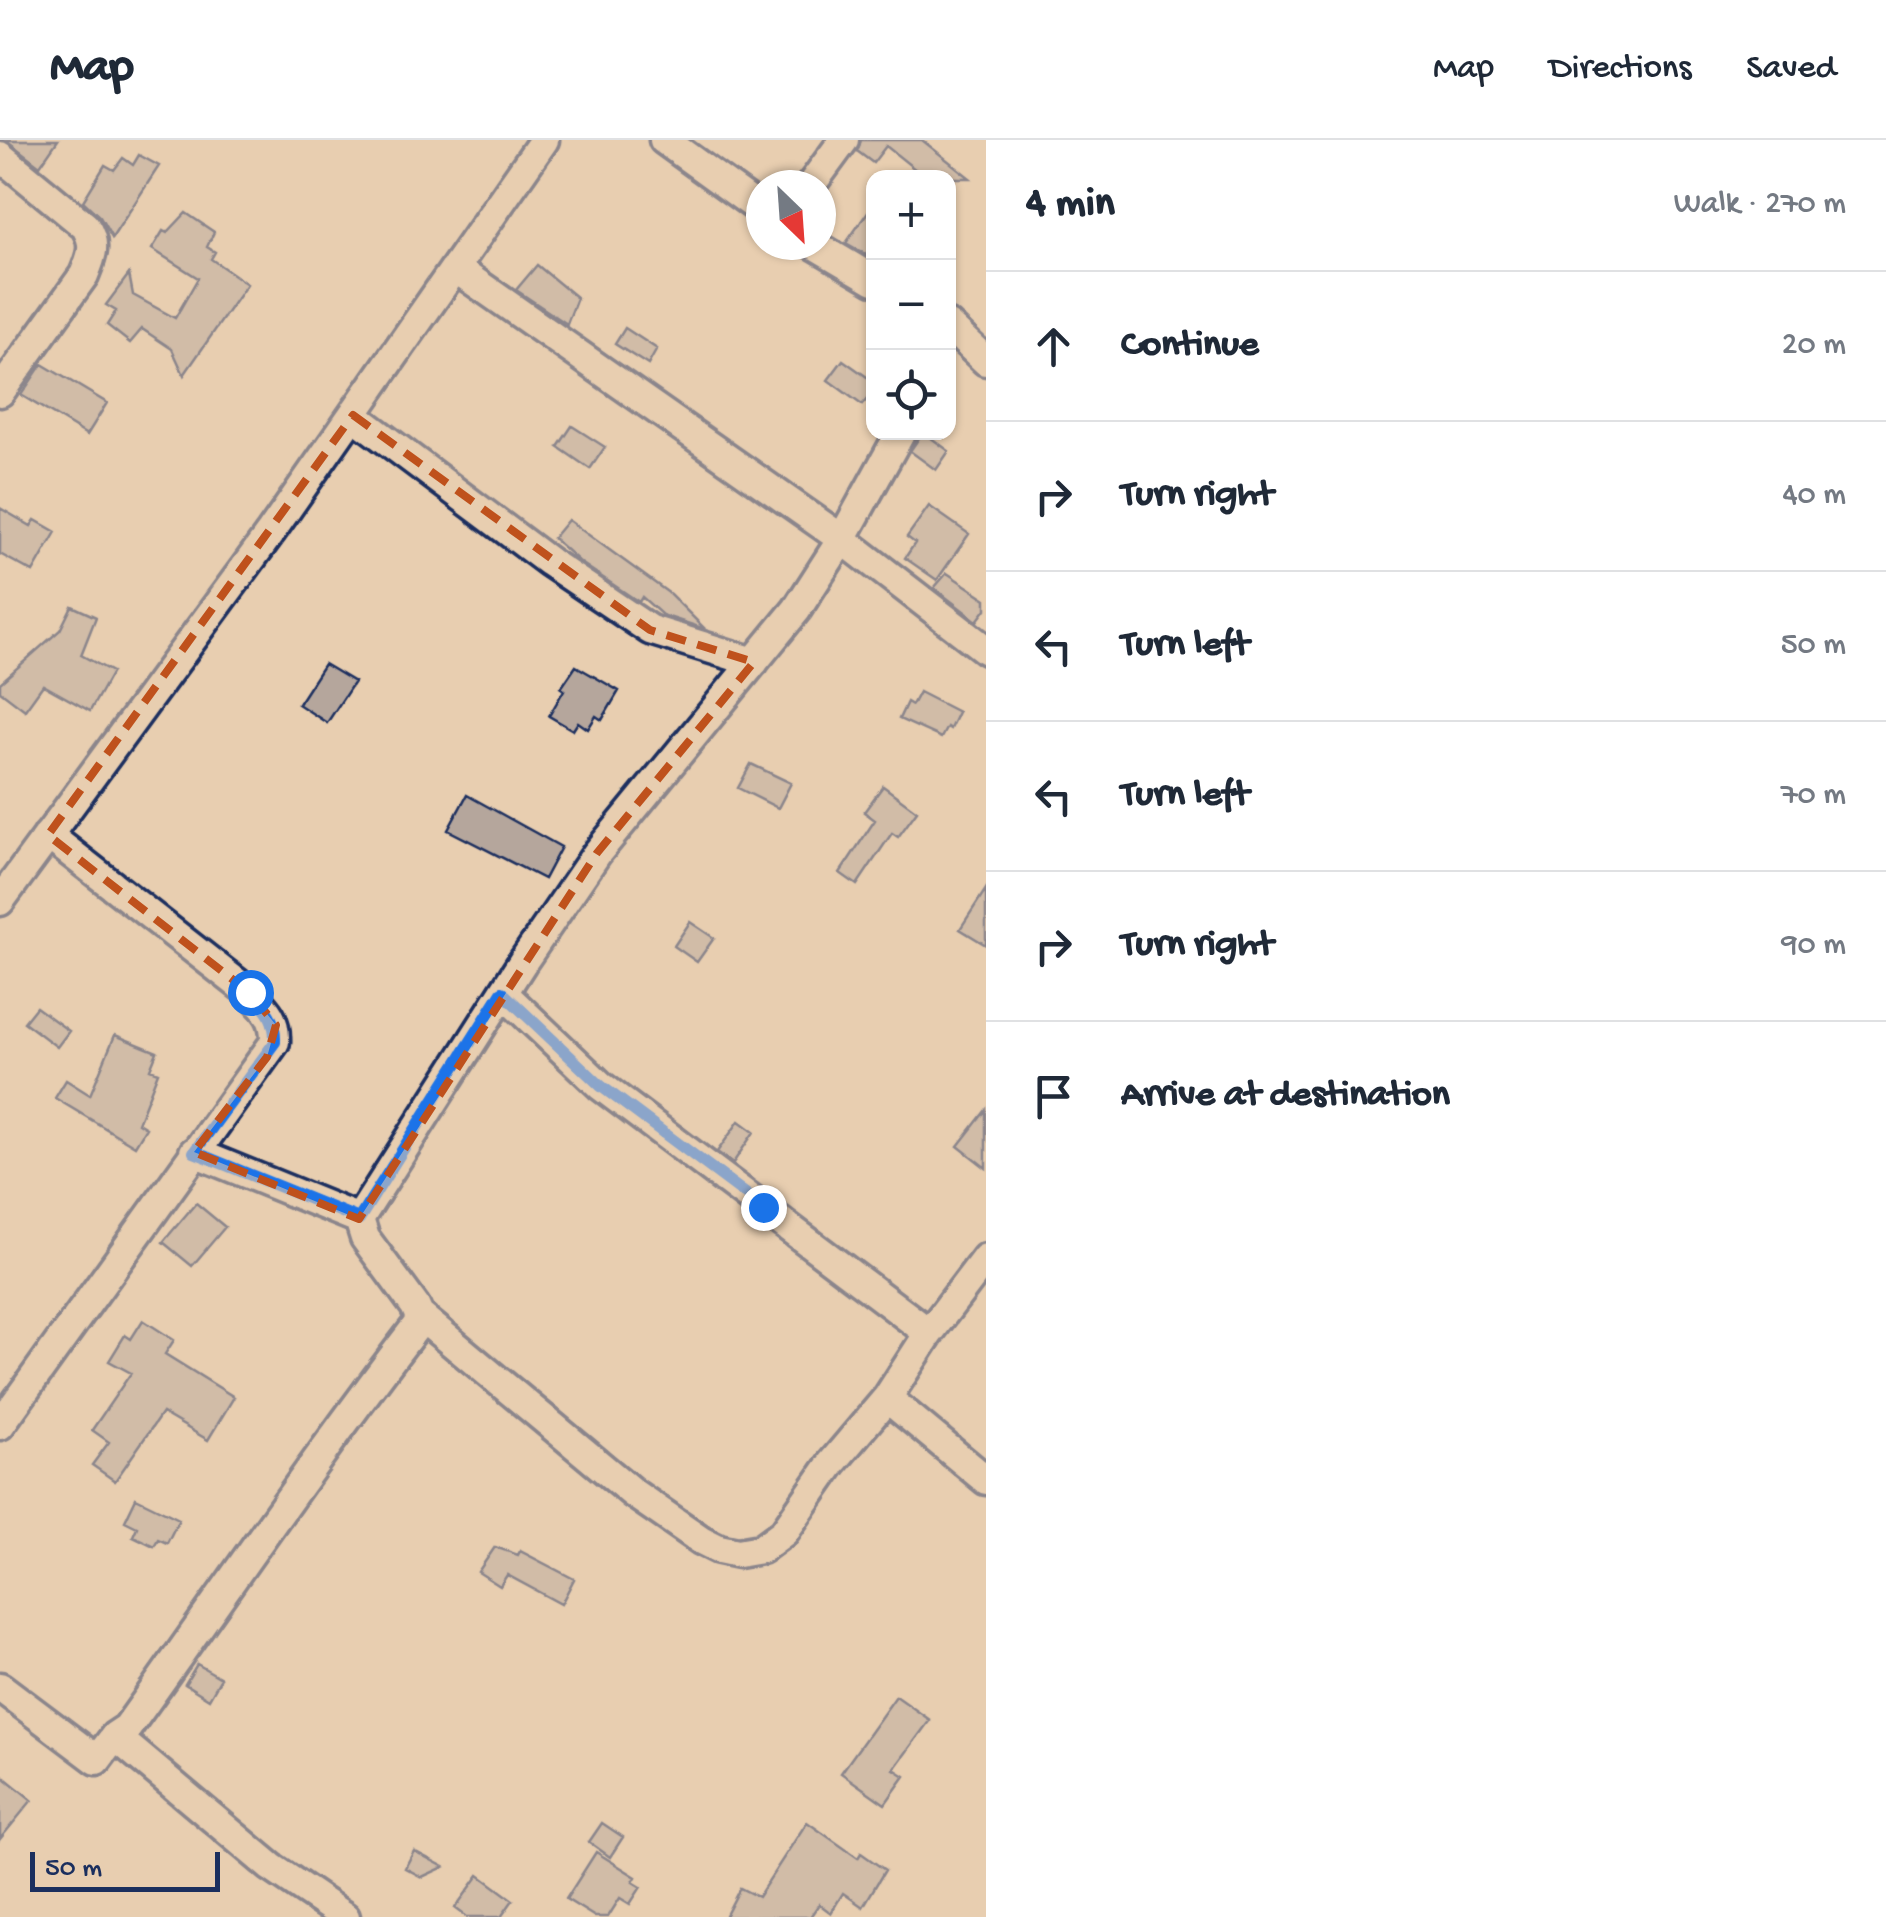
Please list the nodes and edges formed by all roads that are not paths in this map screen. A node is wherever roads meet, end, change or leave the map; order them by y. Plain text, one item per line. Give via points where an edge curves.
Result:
1 (544, 140) edge
2 (664, 140) edge
3 (844, 140) edge
4 (0, 156) edge
5 (821, 170) edge
6 (746, 199) edge
7 (836, 257) edge
8 (455, 268) junction
9 (866, 275) edge
10 (956, 333) edge
11 (986, 361) edge
12 (0, 392) edge
13 (353, 414) junction
14 (898, 440) edge
15 (842, 539) junction
16 (986, 650) edge
17 (754, 662) junction
18 (48, 835) junction
19 (0, 901) edge
20 (502, 992) junction
21 (194, 1152) junction
22 (359, 1219) junction
23 (986, 1258) edge
24 (419, 1315) junction
25 (929, 1333) junction
26 (887, 1398) junction
27 (0, 1426) edge
28 (986, 1480) edge
29 (0, 1687) edge
30 (115, 1736) junction
31 (346, 1917) edge

1 - 8 street
2 - 6 street
3 - 5 street
4 - 12 street via 94,239 84,275
7 - 9 street
8 - 13 street
8 - 15 street
10 - 11 street
13 - 17 street via 650,630
13 - 18 street
14 - 15 street
15 - 16 street
15 - 17 street
17 - 20 street via 597,853
18 - 19 street
18 - 21 street via 250,992 276,1025 267,1057
20 - 22 street
20 - 25 street via 601,1086
21 - 22 street
21 - 27 street
22 - 24 street
23 - 25 street
24 - 26 street via 634,1494 719,1550 762,1549 784,1532
24 - 30 street via 203,1624
25 - 26 street
26 - 28 street
29 - 30 street via 97,1760
30 - 31 street via 271,1867

